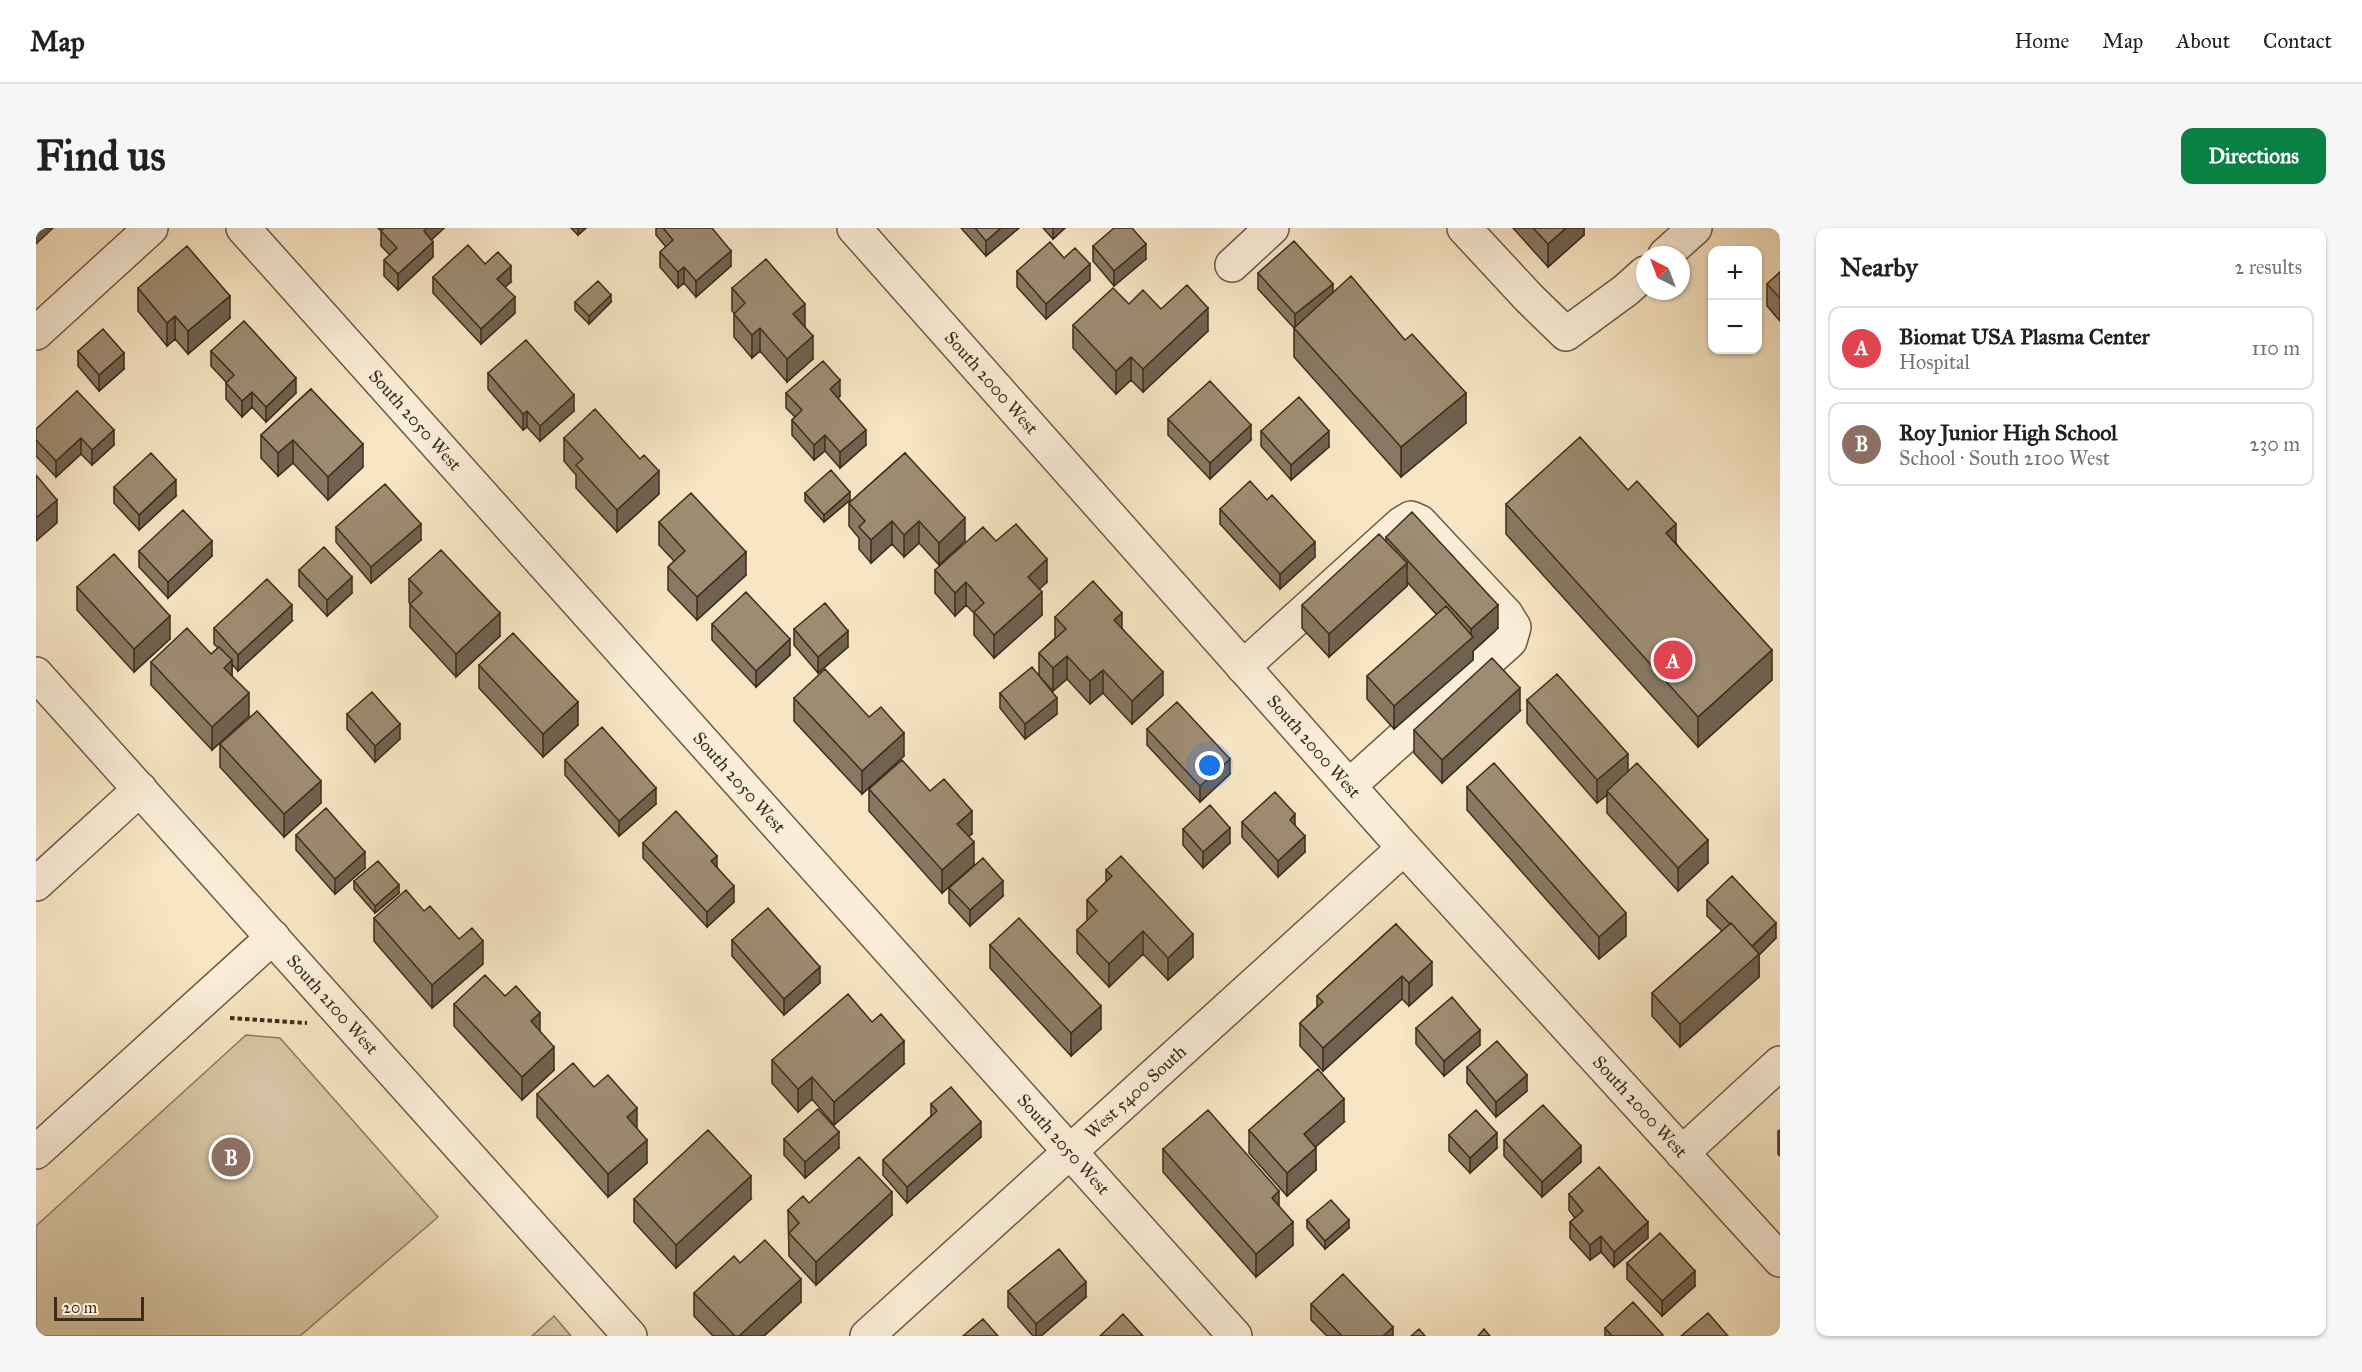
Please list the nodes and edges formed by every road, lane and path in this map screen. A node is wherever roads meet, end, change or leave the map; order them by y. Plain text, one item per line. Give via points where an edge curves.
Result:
1 (151, 228) edge
2 (243, 228) edge
3 (854, 228) edge
4 (1272, 228) edge
5 (1464, 228) edge
6 (1695, 228) edge
7 (1675, 246) edge
8 (1232, 265) dead end
9 (1636, 281) edge
10 (36, 333) edge
11 (1243, 667) junction
12 (36, 674) edge
13 (1349, 786) junction
14 (140, 789) junction
15 (1404, 848) junction
16 (36, 884) edge
17 (273, 937) junction
18 (220, 1017) dead end
19 (312, 1023) dead end
20 (1780, 1063) edge
21 (36, 1152) edge
22 (1070, 1152) junction
23 (1682, 1153) junction
24 (1780, 1260) edge
25 (630, 1336) edge
26 (867, 1336) edge
27 (1235, 1336) edge

1 - 10 street
2 - 22 street, South 2050 West
3 - 11 street, South 2000 West
4 - 8 street
5 - 9 street via 1566,334
6 - 7 street
11 - 13 street, South 2000 West
11 - 13 street via 1411,518 1420,522 1506,614 1514,627 1510,641
12 - 14 street, South 2100 West
13 - 15 street, South 2000 West
14 - 16 street
14 - 17 street, South 2100 West
15 - 22 street, West 5400 South
15 - 23 street, South 2000 West
17 - 21 street
17 - 25 street, South 2100 West
18 - 19 path
20 - 23 street
22 - 26 street, West 5400 South
22 - 27 street, South 2050 West
23 - 24 street, South 2000 West

